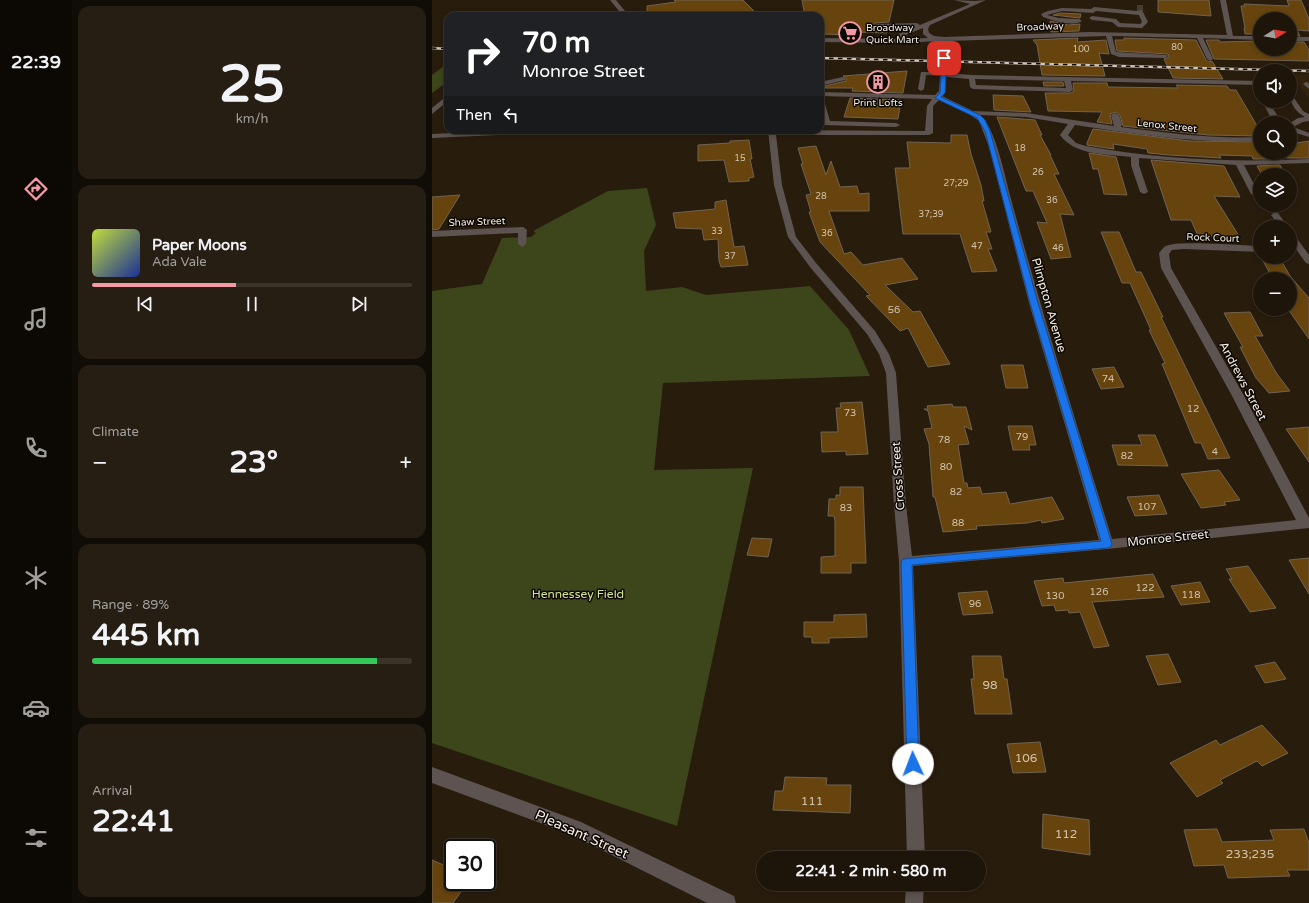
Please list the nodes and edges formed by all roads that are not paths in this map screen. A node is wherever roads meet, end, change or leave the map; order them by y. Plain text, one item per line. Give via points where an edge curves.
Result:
1 (614, 0) edge
2 (957, 0) edge
3 (983, 0) edge
4 (1095, 0) edge
5 (1223, 0) edge
6 (976, 3) junction
7 (623, 12) edge
8 (1093, 15) junction
9 (927, 25) junction
10 (1090, 34) junction
11 (1108, 34) junction
12 (1200, 36) junction
13 (1230, 37) junction
14 (1253, 38) edge
15 (1297, 38) edge
16 (944, 39) junction
17 (1309, 39) edge
18 (824, 40) edge
19 (872, 41) junction
20 (898, 41) junction
21 (1165, 56) dead end
22 (1210, 59) dead end
23 (944, 74) junction
24 (972, 76) junction
25 (843, 79) dead end
26 (1067, 79) junction
27 (824, 83) edge
28 (1253, 83) edge
29 (921, 89) dead end
30 (824, 94) edge
31 (938, 98) junction
32 (444, 100) edge
33 (1297, 106) edge
34 (444, 109) edge
35 (433, 110) edge
36 (972, 113) junction
37 (1115, 115) dead end
38 (1036, 117) junction
39 (1309, 118) edge
40 (982, 120) junction
41 (824, 123) edge
42 (1073, 123) junction
43 (1297, 123) edge
44 (903, 125) dead end
45 (1117, 129) junction
46 (824, 131) edge
47 (1297, 131) edge
48 (477, 134) edge
49 (772, 134) edge
50 (1309, 135) edge
51 (432, 136) edge
52 (1253, 139) edge
53 (1134, 155) junction
54 (1309, 161) edge
55 (1239, 163) junction
56 (1253, 190) edge
57 (1144, 192) dead end
58 (1275, 215) dead end
59 (1279, 220) edge
60 (432, 234) edge
61 (522, 244) dead end
62 (1297, 245) edge
63 (1253, 249) edge
64 (1166, 251) joint
65 (1297, 251) edge
66 (1301, 251) junction
67 (1309, 261) edge
68 (1306, 523) edge
69 (1107, 544) junction
70 (906, 562) junction
71 (432, 775) edge
72 (916, 851) edge
73 (915, 891) edge
74 (727, 903) edge
75 (914, 903) edge

1 - 7 street
2 - 6 street
3 - 6 street
4 - 8 street
5 - 13 street
6 - 9 street
8 - 8 street via 1079,21 1059,20 1044,14 1061,9
8 - 8 street via 1140,12 1145,22 1142,26 1118,25 1114,17
8 - 10 street
9 - 16 street via 924,32 928,36
9 - 19 street via 876,26
9 - 20 street via 901,35
10 - 11 street, Broadway
10 - 16 street, Broadway
11 - 12 street, Broadway
11 - 21 street via 1113,53
12 - 13 street, Broadway
12 - 22 street
13 - 14 street, Broadway
15 - 17 street
16 - 20 street, Broadway
16 - 23 street
18 - 19 street, Broadway
19 - 20 street, Broadway
23 - 24 street
23 - 29 street via 922,73
23 - 31 street via 942,93
24 - 26 street
24 - 26 street via 972,87 1070,90
25 - 27 street
26 - 28 street
30 - 31 street
31 - 36 street
31 - 46 street via 930,106 927,125 929,133
32 - 35 street
33 - 39 street
34 - 35 street
36 - 38 street
36 - 40 street
37 - 45 street
38 - 40 street
38 - 42 street, Lenox Street
39 - 43 street
40 - 69 street, Plimpton Avenue via 993,147 1034,303
41 - 44 street
42 - 45 street, Lenox Street
42 - 53 street via 1064,135 1068,142 1078,147
45 - 52 street, Lenox Street via 1192,138
47 - 50 street
48 - 51 street
49 - 70 street, Cross Street via 778,185 792,237 871,333 884,354 891,373
53 - 55 street
53 - 57 street
54 - 55 street
55 - 56 street
58 - 59 street
60 - 61 street, Shaw Street via 523,230
62 - 66 street
63 - 64 street, Rock Court via 1184,246 1169,248
64 - 68 street, Andrews Street via 1166,268
65 - 66 street
66 - 67 street
68 - 69 street, Monroe Street
69 - 70 street, Monroe Street
70 - 72 street, Cross Street
71 - 74 street, Pleasant Street via 576,828
73 - 75 street

